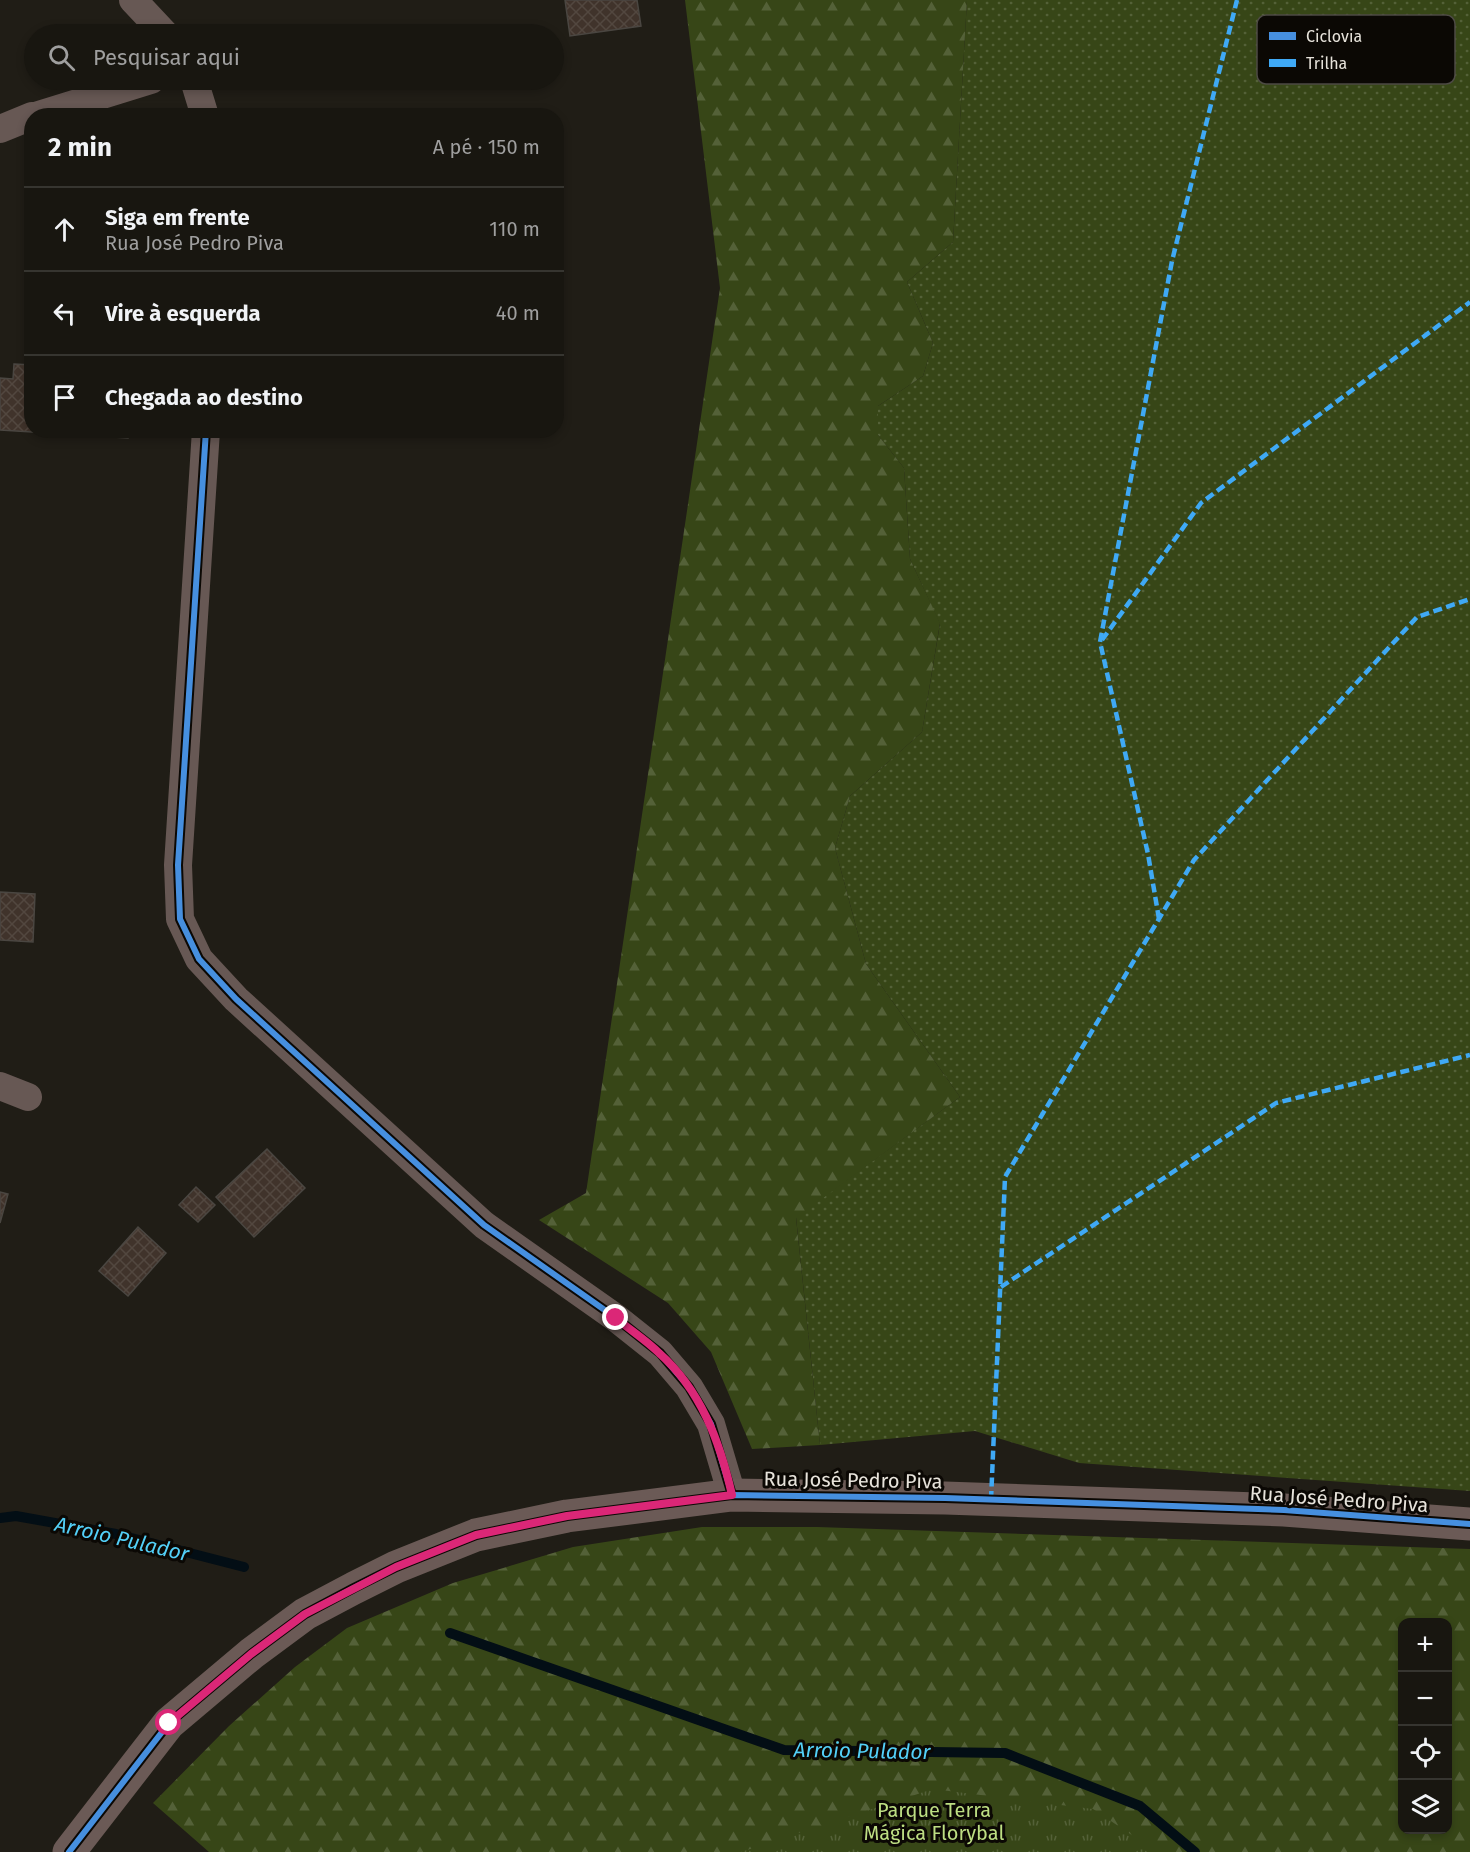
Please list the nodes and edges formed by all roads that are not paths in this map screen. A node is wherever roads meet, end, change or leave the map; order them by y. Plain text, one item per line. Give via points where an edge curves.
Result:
1 (133, 0) edge
2 (156, 24) edge
3 (118, 90) edge
4 (198, 90) edge
5 (59, 108) edge
6 (203, 108) edge
7 (24, 120) edge
8 (0, 129) edge
9 (205, 438) edge
10 (0, 1086) edge
11 (28, 1097) dead end
12 (732, 1495) junction
13 (1470, 1524) edge
14 (69, 1852) edge

1 - 2 street
3 - 5 street
4 - 6 street
7 - 8 street
9 - 12 street via 178,865 180,919 199,959 236,999 484,1225 660,1353 689,1386 711,1424
10 - 11 street
12 - 13 street, Rua José Pedro Piva via 1284,1510
12 - 14 street, Rua José Pedro Piva via 567,1516 476,1535 396,1567 305,1614 169,1723

